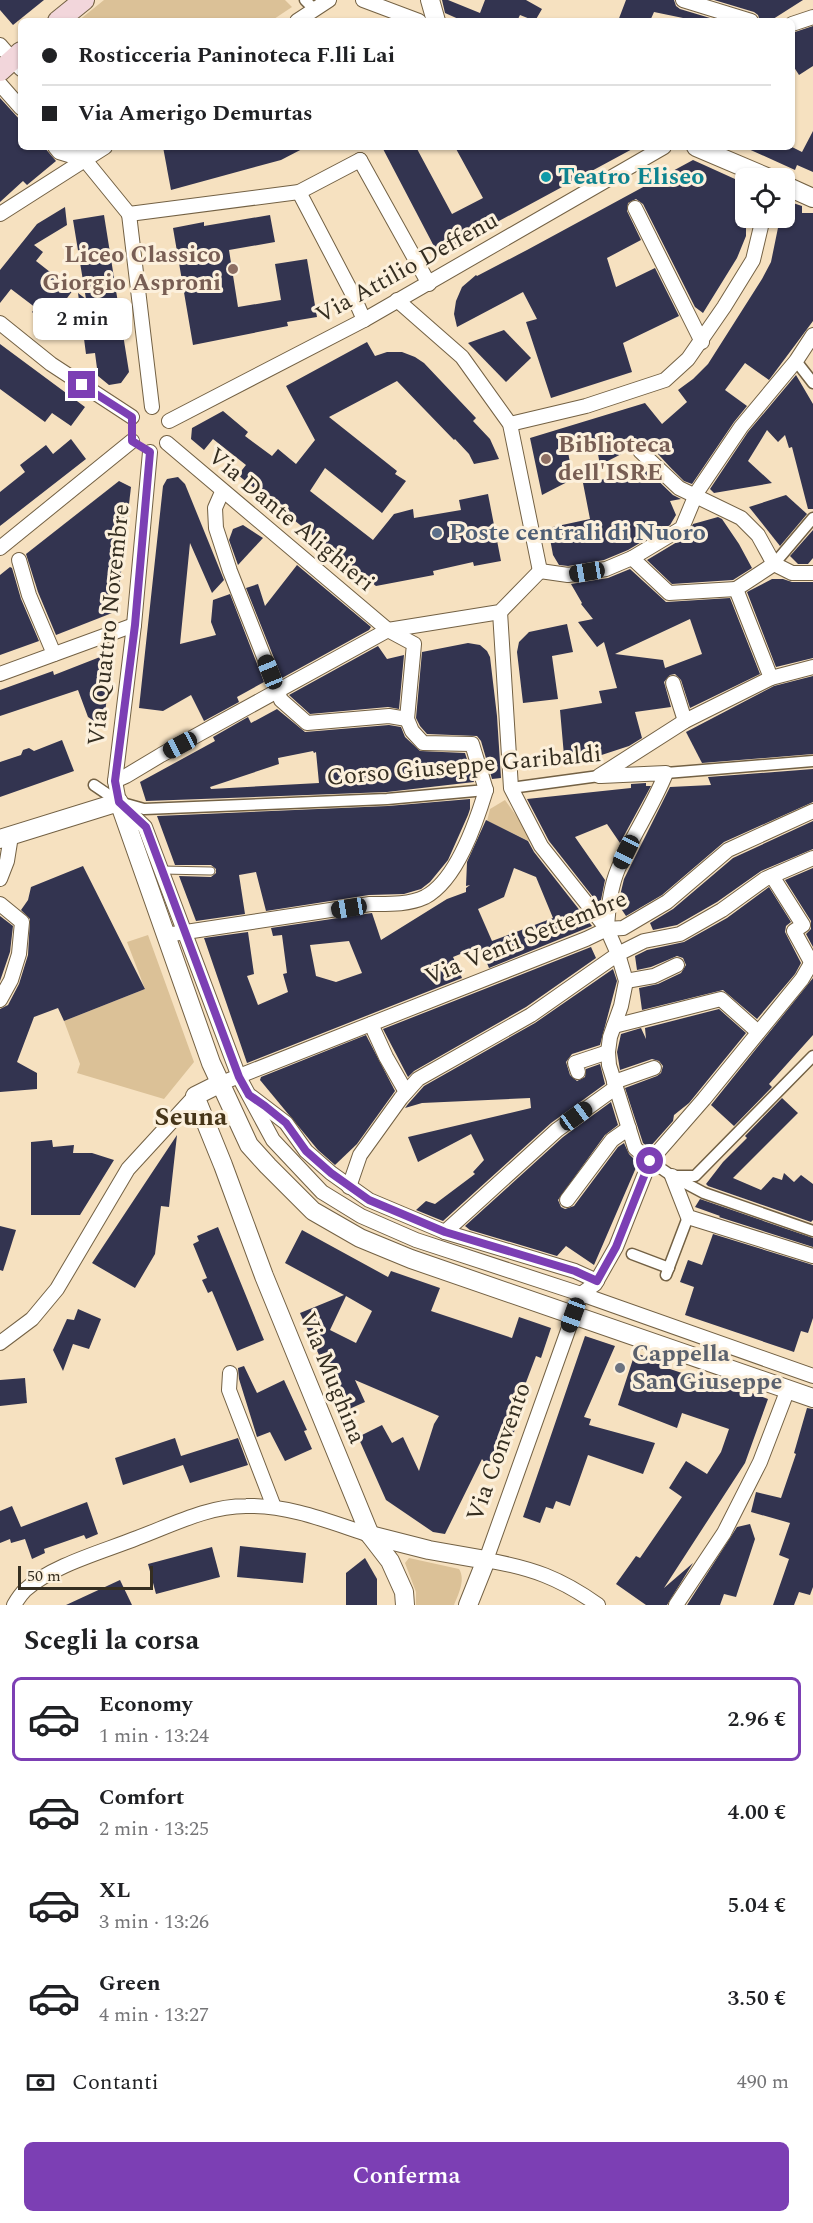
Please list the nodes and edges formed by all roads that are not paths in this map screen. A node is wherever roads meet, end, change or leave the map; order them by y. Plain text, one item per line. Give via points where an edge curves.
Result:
1 (84, 0) edge
2 (329, 0) edge
3 (363, 0) edge
4 (430, 0) edge
5 (683, 0) edge
6 (310, 5) edge
7 (813, 17) edge
8 (62, 18) edge
9 (299, 18) edge
10 (411, 18) edge
11 (435, 18) edge
12 (741, 18) edge
13 (795, 23) edge
14 (0, 84) edge
15 (18, 105) edge
16 (57, 150) edge
17 (659, 150) edge
18 (703, 150) edge
19 (84, 153) edge
20 (363, 154) edge
21 (745, 168) edge
22 (795, 190) edge
23 (299, 192) junction
24 (813, 198) edge
25 (635, 208) dead end
26 (0, 214) edge
27 (129, 214) junction
28 (761, 228) edge
29 (429, 284) junction
30 (398, 300) junction
31 (364, 320) junction
32 (0, 324) edge
33 (813, 335) edge
34 (702, 342) junction
35 (796, 361) junction
36 (813, 383) edge
37 (152, 407) junction
38 (132, 417) junction
39 (169, 421) junction
40 (510, 424) junction
41 (132, 441) junction
42 (167, 443) junction
43 (640, 451) dead end
44 (150, 452) junction
45 (222, 492) junction
46 (695, 496) junction
47 (813, 518) edge
48 (0, 548) edge
49 (632, 558) junction
50 (19, 560) dead end
51 (774, 564) junction
52 (540, 571) junction
53 (813, 573) edge
54 (736, 589) junction
55 (500, 612) junction
56 (135, 625) junction
57 (388, 630) junction
58 (54, 654) junction
59 (813, 667) edge
60 (0, 674) edge
61 (771, 678) junction
62 (673, 683) dead end
63 (278, 693) junction
64 (407, 719) junction
65 (686, 721) junction
66 (813, 761) edge
67 (666, 773) junction
68 (599, 776) junction
69 (115, 781) junction
70 (94, 785) dead end
71 (511, 788) junction
72 (486, 790) junction
73 (119, 802) junction
74 (813, 811) edge
75 (5, 838) edge
76 (813, 858) edge
77 (162, 870) junction
78 (211, 872) dead end
79 (772, 876) junction
80 (0, 879) edge
81 (0, 904) edge
82 (808, 922) edge
83 (607, 929) junction
84 (185, 932) junction
85 (166, 935) junction
86 (618, 954) junction
87 (812, 961) edge
88 (677, 965) dead end
89 (802, 979) junction
90 (626, 981) junction
91 (813, 989) edge
92 (0, 1000) edge
93 (371, 1024) junction
94 (614, 1026) junction
95 (758, 1032) junction
96 (608, 1052) junction
97 (813, 1056) edge
98 (654, 1068) dead end
99 (578, 1072) dead end
100 (239, 1077) junction
101 (219, 1084) junction
102 (614, 1085) junction
103 (406, 1092) junction
104 (249, 1095) junction
105 (195, 1096) junction
106 (629, 1128) junction
107 (249, 1145) junction
108 (650, 1161) junction
109 (223, 1165) junction
110 (672, 1176) junction
111 (349, 1187) junction
112 (567, 1200) dead end
113 (688, 1217) junction
114 (813, 1231) edge
115 (445, 1232) junction
116 (632, 1254) dead end
117 (813, 1256) edge
118 (597, 1281) junction
119 (580, 1294) junction
120 (573, 1315) junction
121 (0, 1343) edge
122 (230, 1373) dead end
123 (813, 1376) edge
124 (788, 1389) junction
125 (813, 1398) edge
126 (274, 1507) junction
127 (370, 1535) junction
128 (486, 1560) junction
129 (14, 1605) edge
130 (405, 1605) edge
131 (468, 1605) edge
132 (598, 1605) edge
133 (676, 1605) edge

1 - 8 main road
2 - 6 street
3 - 10 street
4 - 11 street
5 - 12 street
6 - 9 street
7 - 13 street
14 - 15 street
16 - 19 street
17 - 29 street, Via Attilio Deffenu
18 - 21 street
19 - 26 street
19 - 27 street
20 - 23 street
20 - 29 street
22 - 24 street
23 - 27 street
23 - 31 street
25 - 34 street
27 - 37 street
28 - 34 street via 753,260
29 - 30 street, Via Attilio Deffenu
30 - 31 street, Via Attilio Deffenu
30 - 40 street via 462,357
31 - 39 street, Via Attilio Deffenu
32 - 38 street via 51,364
33 - 35 street
34 - 40 street via 665,380 586,406
35 - 36 street
35 - 46 street via 741,428
37 - 38 street
37 - 39 street
38 - 41 street
39 - 42 street
40 - 52 street
41 - 44 street
41 - 48 street
42 - 44 street
42 - 45 street, Via Dante Alighieri
43 - 46 street via 679,488
44 - 56 street, Via Quattro Novembre
45 - 57 street, Via Dante Alighieri
45 - 63 street via 216,508 216,528
46 - 49 street via 682,528
46 - 51 street via 741,518 758,535
47 - 51 street
49 - 52 street via 606,569 568,575
49 - 54 street via 669,593
50 - 58 street
51 - 53 street via 792,573
51 - 54 street
52 - 55 street
54 - 61 street
55 - 57 street
55 - 71 street
56 - 58 street
56 - 69 street, Via Quattro Novembre
57 - 63 street
57 - 64 street, Via Dante Alighieri via 414,644
58 - 60 street
59 - 61 street
61 - 65 street
62 - 65 street
63 - 64 street via 308,723 389,716
63 - 69 street
64 - 72 street via 423,743 472,744
65 - 68 street
66 - 67 street, Corso Giuseppe Garibaldi
67 - 68 street, Corso Giuseppe Garibaldi
67 - 83 street via 617,870
68 - 71 street, Corso Giuseppe Garibaldi
69 - 73 street, Via Quattro Novembre
70 - 73 street
71 - 72 street, Corso Giuseppe Garibaldi
71 - 83 street via 541,846
72 - 73 street, Corso Giuseppe Garibaldi via 387,799 155,809
72 - 84 street via 473,830 449,875 425,896 397,904 370,904
73 - 75 street
73 - 77 street via 146,827
73 - 85 street
74 - 83 street, Via Venti Settembre via 728,850 667,902 623,928
75 - 80 street via 7,861
76 - 79 street
77 - 78 lane
77 - 84 street
79 - 82 street
79 - 86 street via 680,934 644,941
81 - 92 street via 22,922 19,954
82 - 87 street via 794,931
83 - 86 street
83 - 93 street, Via Venti Settembre
84 - 85 street
84 - 100 street
85 - 101 street
86 - 90 street
86 - 103 street via 531,1015 418,1079
87 - 89 street
88 - 90 street via 654,976
89 - 91 street
89 - 95 street
90 - 94 street
93 - 100 street, Via Venti Settembre
93 - 103 street
94 - 95 street via 722,999
94 - 96 street
95 - 108 street
96 - 99 street via 575,1063
96 - 102 street
97 - 110 street via 695,1176
98 - 102 street
100 - 101 street, Via Venti Settembre
100 - 104 street
101 - 105 street
101 - 107 street
102 - 106 street
102 - 115 street via 557,1130
103 - 111 street via 360,1155
104 - 111 street via 286,1123 306,1151
104 - 119 street via 273,1140 322,1192 361,1216 416,1240
105 - 109 street, Via Mughina
105 - 121 street via 128,1169 57,1289 32,1319
106 - 108 street via 635,1148
106 - 112 street via 612,1140
107 - 109 street
107 - 120 street via 313,1211 360,1238
108 - 110 street
108 - 118 street via 616,1247
109 - 127 street, Via Mughina
110 - 113 street
110 - 114 street via 704,1193
111 - 115 street via 369,1200
113 - 116 street via 667,1271
113 - 117 street
115 - 118 street
118 - 119 street
119 - 120 street, Via Convento
119 - 123 street
120 - 124 street
120 - 128 street, Via Convento
122 - 126 street via 229,1390
124 - 125 street
124 - 133 street via 760,1462 724,1533
126 - 127 street via 314,1515
126 - 129 street via 224,1507 62,1567 25,1591
127 - 128 street
127 - 130 street, Via Mughina via 390,1561
128 - 131 street, Via Convento
128 - 132 street via 549,1575

